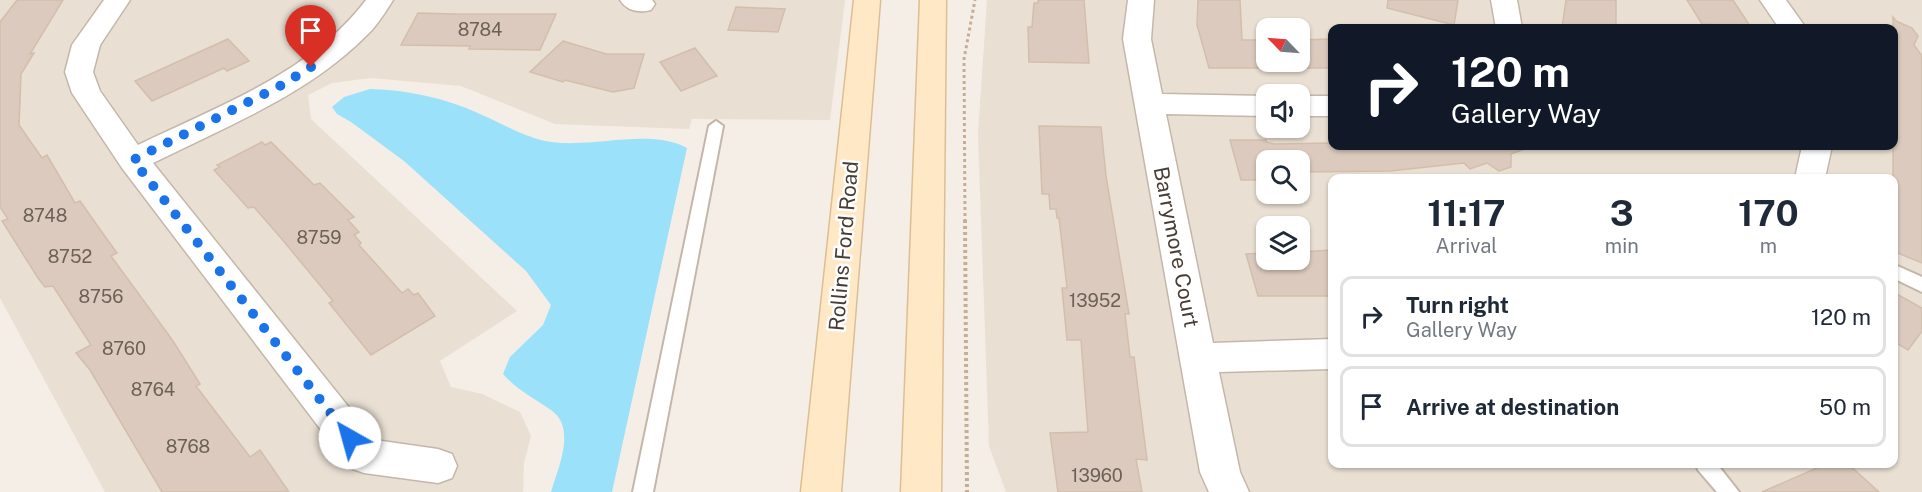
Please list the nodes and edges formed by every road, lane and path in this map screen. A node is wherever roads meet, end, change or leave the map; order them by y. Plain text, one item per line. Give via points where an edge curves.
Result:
1 (117, 0) edge
2 (381, 0) edge
3 (867, 0) edge
4 (933, 0) edge
5 (975, 0) edge
6 (1141, 0) edge
7 (1504, 0) edge
8 (1773, 0) edge
9 (1508, 24) edge
10 (1789, 24) edge
11 (1149, 104) junction
12 (1256, 106) edge
13 (1310, 106) edge
14 (1328, 106) edge
15 (716, 126) dead end
16 (1816, 150) edge
17 (133, 160) junction
18 (1811, 174) edge
19 (1898, 273) edge
20 (1922, 285) edge
21 (1328, 354) edge
22 (1197, 358) junction
23 (438, 466) dead end
24 (1708, 468) edge
25 (643, 492) edge
26 (821, 492) edge
27 (921, 492) edge
28 (966, 492) edge
29 (1229, 492) edge
30 (1729, 492) edge

1 - 17 street via 86,45 79,72 86,93
2 - 17 street via 371,17 327,57 280,86
3 - 26 main road, Rollins Ford Road
4 - 27 main road
5 - 28 path via 963,59
6 - 11 street, Barrymore Court via 1137,39
7 - 9 street
8 - 10 street
11 - 12 street
11 - 22 street, Barrymore Court
13 - 14 street
15 - 25 lane
16 - 18 street
17 - 23 street via 364,456
19 - 20 lane
21 - 22 street
22 - 29 street, Barrymore Court via 1220,472
24 - 30 lane

